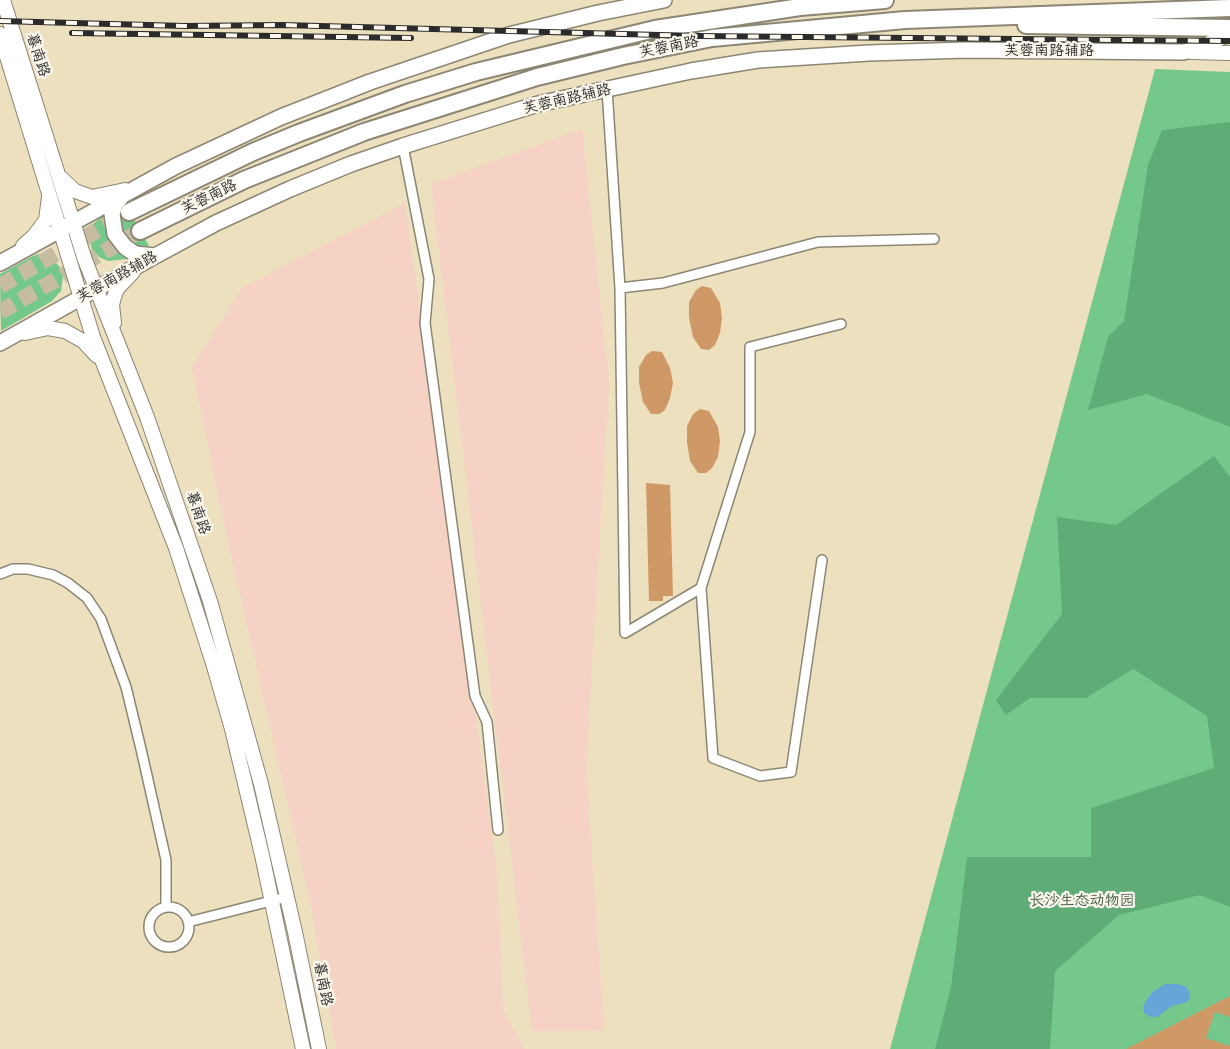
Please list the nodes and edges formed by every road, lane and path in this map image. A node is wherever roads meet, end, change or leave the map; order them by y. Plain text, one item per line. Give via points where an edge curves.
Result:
1 (3, 0) edge
2 (664, 0) edge
3 (885, 0) edge
4 (1230, 8) edge
5 (837, 26) junction
6 (1230, 30) edge
7 (0, 34) edge
8 (1183, 52) junction
9 (1230, 53) edge
10 (607, 89) junction
11 (403, 146) junction
12 (58, 173) junction
13 (48, 186) junction
14 (130, 190) junction
15 (129, 212) tunnel mouth
16 (67, 224) junction
17 (140, 231) tunnel mouth
18 (934, 239) dead end
19 (152, 257) junction
20 (4, 260) edge
21 (95, 288) junction
22 (620, 288) junction
23 (81, 296) junction
24 (841, 324) dead end
25 (2, 342) edge
26 (122, 354) junction
27 (109, 374) junction
28 (822, 560) dead end
29 (0, 574) edge
30 (701, 588) junction
31 (498, 830) dead end
32 (287, 897) junction
33 (272, 901) junction
34 (166, 908) junction
35 (188, 922) junction
36 (303, 1049) edge
37 (319, 1049) edge

1 - 12 main road, 暮南路
2 - 14 main road via 508,34 418,64 281,117
3 - 15 highway, 芙蓉南路 via 800,7 655,29 476,72 299,133 212,170
4 - 5 highway, 芙蓉南路 via 946,17
5 - 6 highway
5 - 17 highway, 芙蓉南路 via 712,38 537,77 298,157
6 - 8 main road, 芙蓉南路辅路 via 1198,50
7 - 13 main road, 暮南路
8 - 9 main road, 芙蓉南路辅路
8 - 10 main road, 芙蓉南路辅路 via 965,50 843,54 732,63
10 - 11 main road, 芙蓉南路辅路 via 538,104
10 - 22 street
11 - 19 main road, 芙蓉南路辅路 via 290,189
11 - 31 street via 429,279 425,323 475,696 487,722
12 - 14 main road via 75,191 92,197
12 - 16 main road, 暮南路
13 - 16 main road, 暮南路
13 - 20 main road via 46,220 34,236
14 - 16 main road
14 - 19 main road via 115,204 115,234 130,250
16 - 20 main road
16 - 21 main road, 暮南路
16 - 23 main road, 暮南路
18 - 22 street via 818,242 663,283
19 - 21 main road, 芙蓉南路辅路
19 - 26 main road via 129,275 114,297 113,313
21 - 23 main road, 芙蓉南路辅路
21 - 26 main road, 暮南路
22 - 30 street via 625,633
23 - 25 main road, 芙蓉南路辅路
23 - 27 main road, 暮南路
24 - 30 street via 750,347 750,432
25 - 27 main road via 39,329 65,331 90,348
26 - 32 main road, 暮南路 via 210,601 247,726
27 - 33 main road, 暮南路 via 196,607 232,729
28 - 30 street via 791,772 760,776 713,758
29 - 34 street via 28,569 53,575 87,598 101,619 126,687 166,860
32 - 33 street
32 - 37 main road, 暮南路
33 - 35 street
33 - 36 main road, 暮南路
34 - 35 street via 182,913
34 - 35 street via 156,912 150,921 149,933 156,943 178,945 186,938

